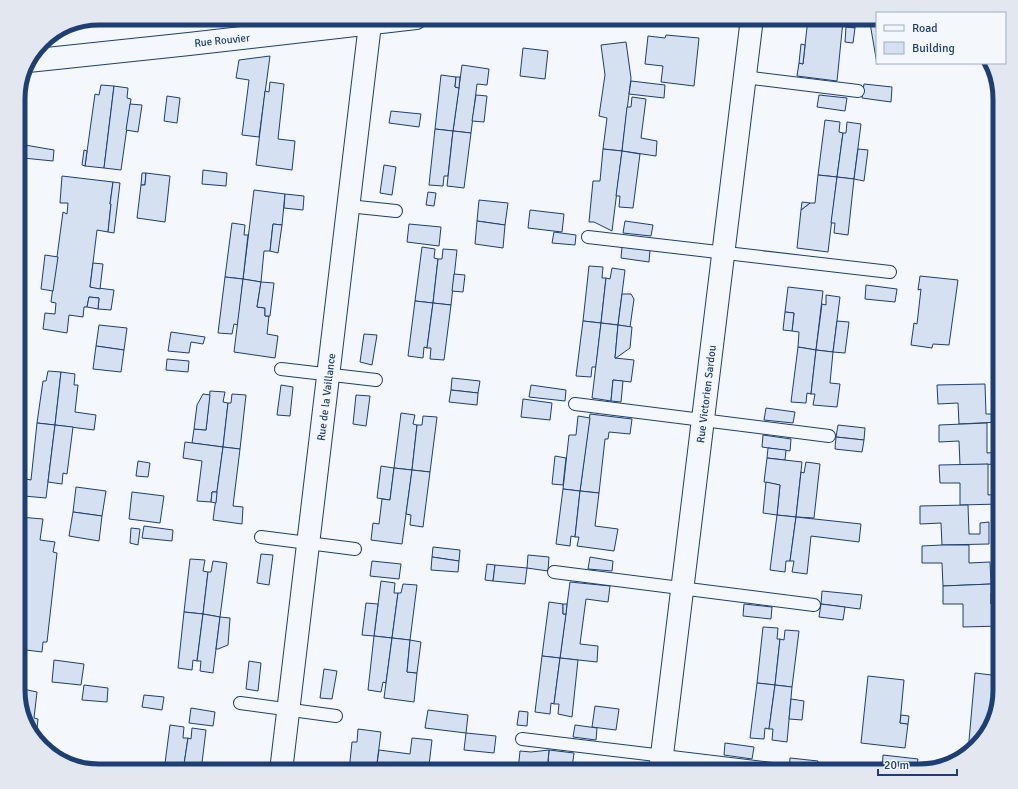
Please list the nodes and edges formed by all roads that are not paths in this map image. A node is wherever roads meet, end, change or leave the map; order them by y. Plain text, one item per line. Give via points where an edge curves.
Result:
1 (361, 25) edge
2 (370, 25) edge
3 (751, 25) edge
4 (36, 60) edge
5 (744, 77) junction
6 (858, 91) dead end
7 (348, 206) junction
8 (396, 211) dead end
9 (588, 237) dead end
10 (723, 253) junction
11 (890, 272) dead end
12 (281, 369) dead end
13 (328, 374) junction
14 (376, 380) dead end
15 (575, 404) dead end
16 (702, 420) junction
17 (829, 436) dead end
18 (260, 537) dead end
19 (308, 543) junction
20 (355, 549) dead end
21 (554, 572) dead end
22 (682, 588) junction
23 (814, 605) dead end
24 (240, 704) dead end
25 (288, 710) junction
26 (336, 716) dead end
27 (522, 739) dead end
28 (661, 763) edge
29 (282, 764) edge
30 (678, 764) edge

1 - 4 street, Rue Rouvier
2 - 7 street, Rue de la Vaillance
3 - 5 street, Rue Victorien Sardou
5 - 6 lane
5 - 10 street, Rue Victorien Sardou
7 - 8 lane
7 - 13 street, Rue de la Vaillance
9 - 10 lane
10 - 11 lane
10 - 16 street, Rue Victorien Sardou
12 - 13 lane
13 - 14 lane
13 - 19 street, Rue de la Vaillance
15 - 16 lane
16 - 17 lane
16 - 22 street, Rue Victorien Sardou
18 - 19 lane
19 - 20 lane
19 - 25 street, Rue de la Vaillance
21 - 22 lane
22 - 23 lane
22 - 28 street, Rue Victorien Sardou
24 - 25 lane
25 - 26 lane
25 - 29 street, Rue de la Vaillance
27 - 28 lane
28 - 30 lane

